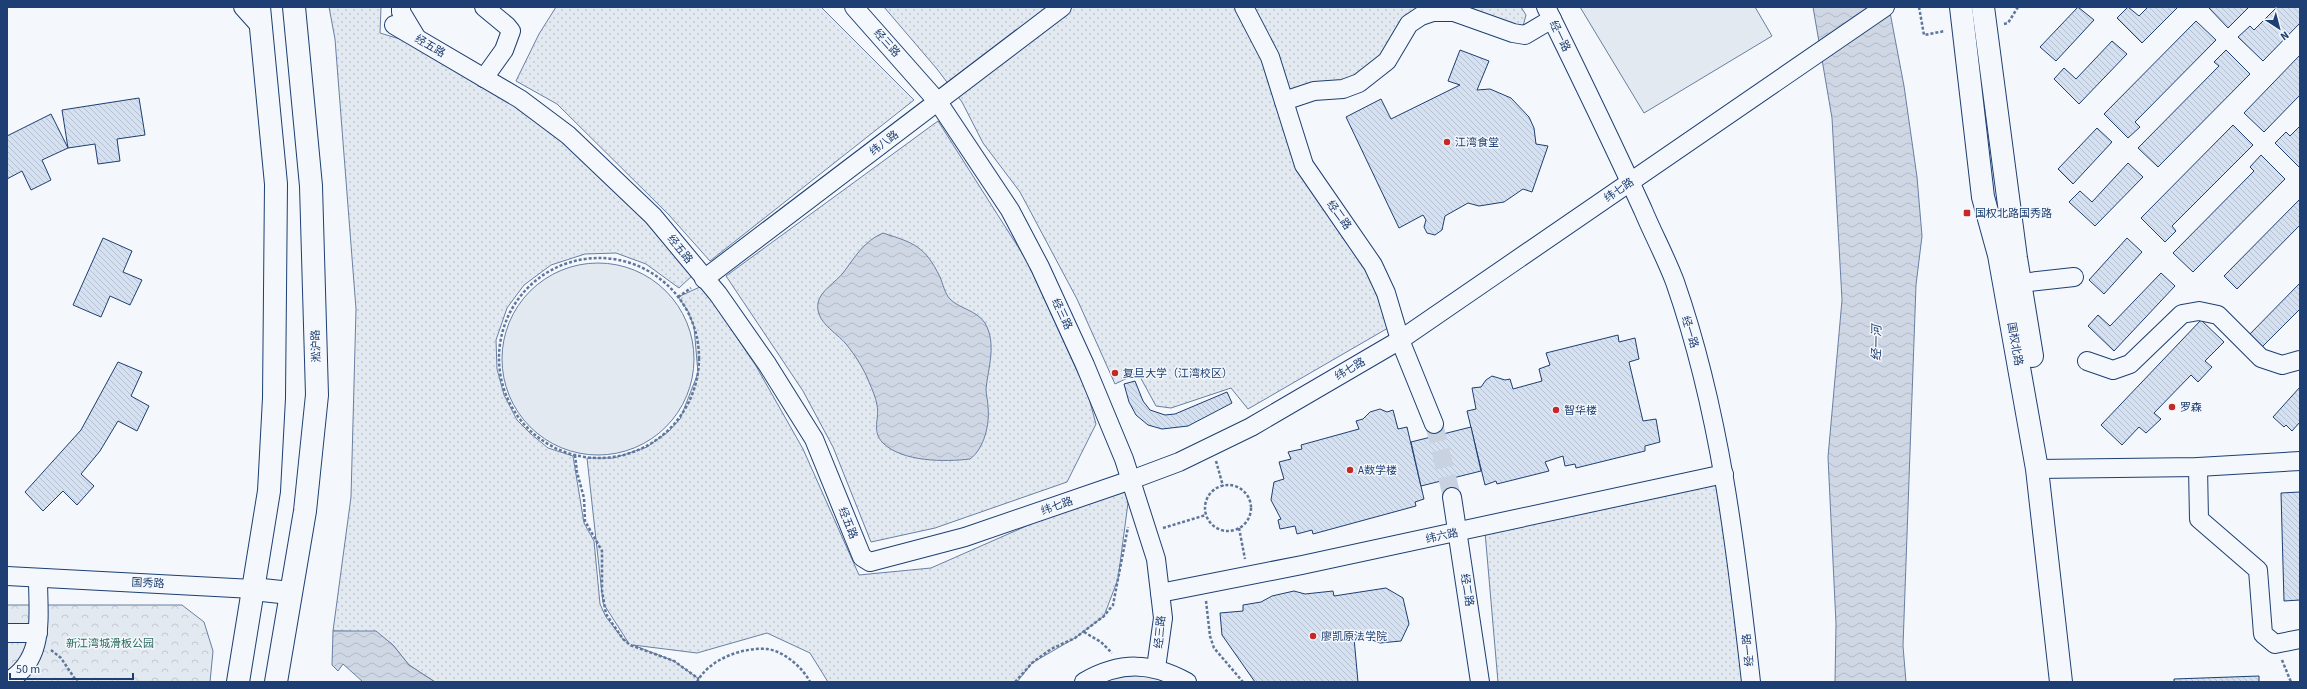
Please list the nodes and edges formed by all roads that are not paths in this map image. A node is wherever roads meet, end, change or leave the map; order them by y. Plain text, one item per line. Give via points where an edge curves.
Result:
1 (243, 7) edge
2 (294, 7) edge
3 (401, 7) edge
4 (484, 7) edge
5 (854, 7) edge
6 (1062, 7) edge
7 (1244, 7) edge
8 (1885, 7) edge
9 (1961, 7) edge
10 (1983, 7) edge
11 (1549, 13) edge
12 (260, 17) edge
13 (394, 25) dead end
14 (418, 39) junction
15 (484, 78) junction
16 (1284, 101) junction
17 (938, 102) junction
18 (1630, 182) junction
19 (2074, 277) dead end
20 (704, 279) junction
21 (2020, 284) junction
22 (1400, 340) junction
23 (2300, 360) edge
24 (2087, 361) dead end
25 (1434, 424) tunnel mouth
26 (2300, 461) edge
27 (2198, 467) junction
28 (2044, 469) junction
29 (1724, 474) junction
30 (1131, 480) junction
31 (1452, 497) tunnel mouth
32 (1456, 533) junction
33 (866, 560) joint
34 (7, 576) edge
35 (38, 578) junction
36 (253, 589) junction
37 (290, 593) junction
38 (1160, 593) junction
39 (7, 633) edge
40 (37, 636) junction
41 (2300, 639) edge
42 (1156, 668) junction
43 (7, 682) edge
44 (238, 682) edge
45 (276, 682) edge
46 (1084, 682) edge
47 (1187, 682) edge
48 (1480, 682) edge
49 (1751, 682) edge
50 (2061, 682) edge
51 (2074, 682) edge

1 - 12 street
2 - 37 main road, 淞沪路 via 311,186 317,395 305,511
3 - 14 street via 401,12
4 - 15 street via 511,31 504,50
5 - 17 street, 经三路
6 - 17 street, 纬八路
7 - 16 street, 经二路 via 1270,57
8 - 18 street, 纬七路
9 - 28 main road, 国权北路 via 1983,197 1999,255
10 - 21 main road, 国权北路
11 - 16 street via 1526,35 1513,33 1454,12 1433,12 1409,24 1387,61 1358,83 1343,89 1314,91
11 - 18 street, 经一路
12 - 36 main road via 276,184 274,398 269,491
13 - 14 street, 经五路
14 - 15 street, 经五路
15 - 20 street, 经五路 via 520,99 568,135 653,216
16 - 22 street, 经二路 via 1304,165 1373,265 1386,293
17 - 20 street, 纬八路
17 - 30 street, 经三路 via 1010,210 1040,267 1085,365
18 - 22 street, 纬七路
18 - 29 street, 经一路 via 1674,282 1703,375
19 - 21 street
20 - 33 street, 经五路 via 718,294 767,364 814,439 857,546
21 - 28 main road, 国权北路
22 - 25 street, 经二路
22 - 30 street, 纬七路 via 1251,427 1179,462
23 - 24 street via 2282,365 2261,358 2218,315 2199,311 2182,314 2130,364 2113,370
26 - 27 street
27 - 28 street
27 - 41 street via 2199,519 2258,570 2263,634 2275,644
28 - 50 main road, 国权北路
28 - 51 main road, 国权北路
29 - 32 street, 纬六路
29 - 49 street, 经一路 via 1740,579
30 - 33 street, 纬七路 via 966,537 881,560
30 - 38 street, 经三路 via 1156,560
31 - 32 street, 经二路
32 - 38 street, 纬六路
32 - 48 street, 经二路
34 - 35 street, 国秀路
35 - 36 street, 国秀路
35 - 40 street
36 - 37 main road, 国秀路
36 - 44 main road
37 - 45 main road, 淞沪路
38 - 42 street, 经三路 via 1163,618
39 - 40 street
40 - 43 street via 32,658 22,672
42 - 46 street via 1116,668 1100,672
42 - 47 street

